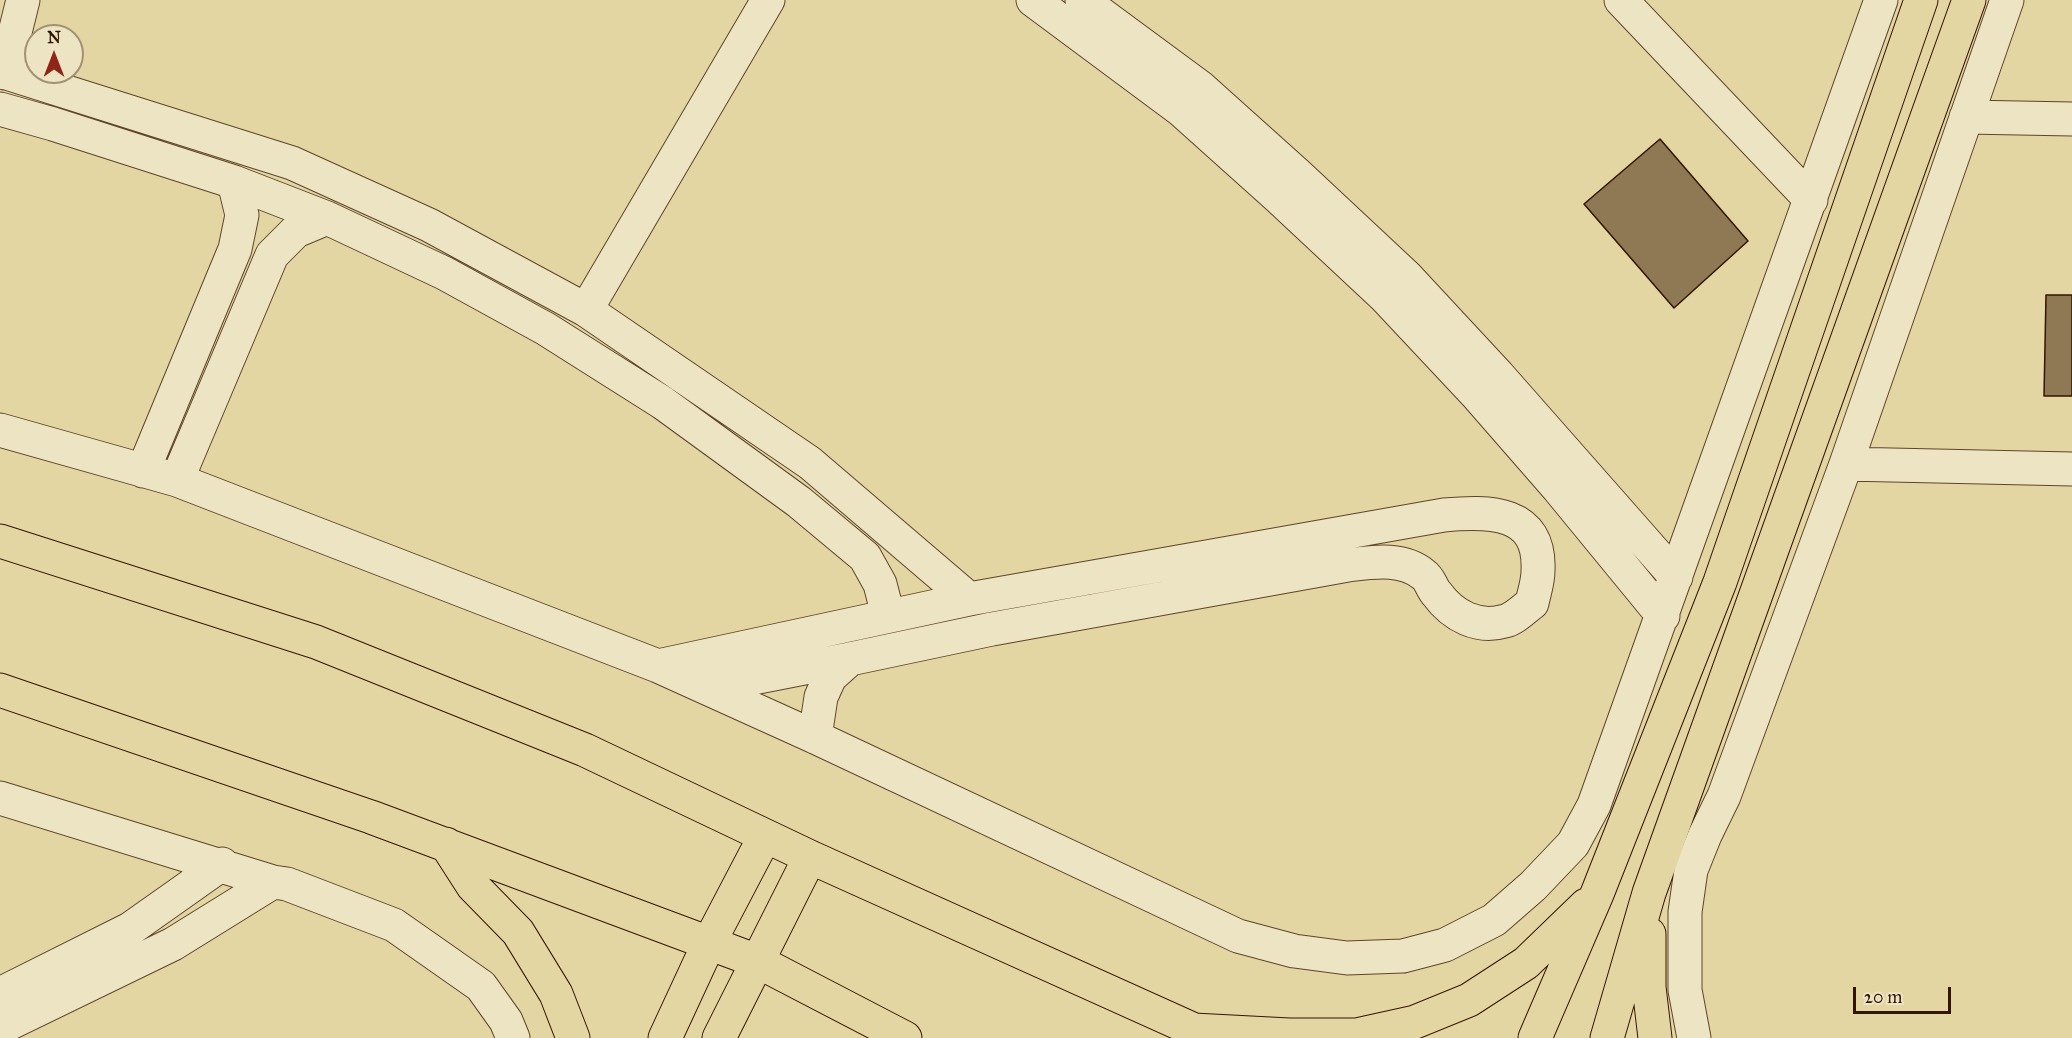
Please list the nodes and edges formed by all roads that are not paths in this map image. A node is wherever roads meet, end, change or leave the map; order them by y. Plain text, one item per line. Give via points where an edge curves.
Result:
1 (23, 0) edge
2 (768, 0) edge
3 (1033, 0) edge
4 (1082, 0) edge
5 (1621, 0) edge
6 (1881, 0) edge
7 (1921, 0) edge
8 (1969, 0) edge
9 (2007, 0) edge
10 (3, 72) edge
11 (0, 109) edge
12 (1966, 117) junction
13 (2072, 120) edge
14 (234, 182) junction
15 (1811, 200) junction
16 (327, 218) junction
17 (586, 310) junction
18 (0, 430) edge
19 (1846, 464) junction
20 (2072, 470) edge
21 (144, 471) junction
22 (177, 480) junction
23 (0, 541) edge
24 (1676, 577) junction
25 (969, 599) junction
26 (888, 615) junction
27 (1663, 616) junction
28 (850, 659) junction
29 (658, 666) junction
30 (707, 687) junction
31 (0, 690) edge
32 (815, 737) junction
33 (0, 798) edge
34 (765, 836) junction
35 (446, 844) junction
36 (810, 857) junction
37 (222, 864) junction
38 (273, 882) junction
39 (1649, 893) junction
40 (1597, 894) junction
41 (709, 943) junction
42 (757, 961) junction
43 (0, 994) edge
44 (0, 1028) edge
45 (1203, 1034) edge
46 (513, 1038) edge
47 (573, 1038) edge
48 (665, 1038) edge
49 (719, 1038) edge
50 (905, 1038) edge
51 (1535, 1038) edge
52 (1607, 1038) edge
53 (1655, 1038) edge
54 (1694, 1038) edge

1 - 10 street
2 - 17 street
3 - 27 street via 1181,110 1385,297 1558,488
4 - 24 street via 1200,87 1406,276
5 - 15 street
6 - 15 street
7 - 40 main road via 1720,582
8 - 39 main road
9 - 12 street
10 - 17 street via 292,163 429,225
11 - 14 street
12 - 13 street
12 - 19 street
14 - 16 street
14 - 21 street via 242,215 235,249
15 - 24 street
16 - 22 street via 296,231 272,255
16 - 26 street via 444,273 536,323 663,403 800,502 865,557 880,584
17 - 25 street via 810,463
18 - 21 street
19 - 20 street
19 - 54 street via 1724,795 1691,870 1685,912 1685,990
21 - 22 street
22 - 29 street
23 - 34 main road via 316,642 585,750
24 - 27 street
25 - 26 street
25 - 28 street via 1444,515 1474,513 1518,521 1534,541 1538,571 1532,603 1507,621 1482,624 1457,615 1437,595 1425,575 1404,564 1381,561 992,629
26 - 29 street
27 - 32 street via 1594,805 1573,844 1494,920 1444,945 1403,956 1347,958 1294,951 1238,936
28 - 30 street
28 - 32 street via 830,677 821,697
29 - 30 street
30 - 32 street
31 - 35 main road
33 - 37 street
34 - 36 main road
34 - 41 main road
35 - 41 main road
35 - 47 main road via 473,886 518,932 556,994
36 - 42 main road
36 - 45 main road
37 - 38 street
37 - 43 street via 130,928
38 - 44 street via 173,944
38 - 46 street via 394,925 481,986
39 - 52 main road
39 - 53 main road via 1648,987
40 - 45 main road via 1526,963 1468,1000 1415,1022 1356,1035
40 - 51 main road
41 - 42 main road
41 - 48 main road
42 - 49 main road
42 - 50 main road

